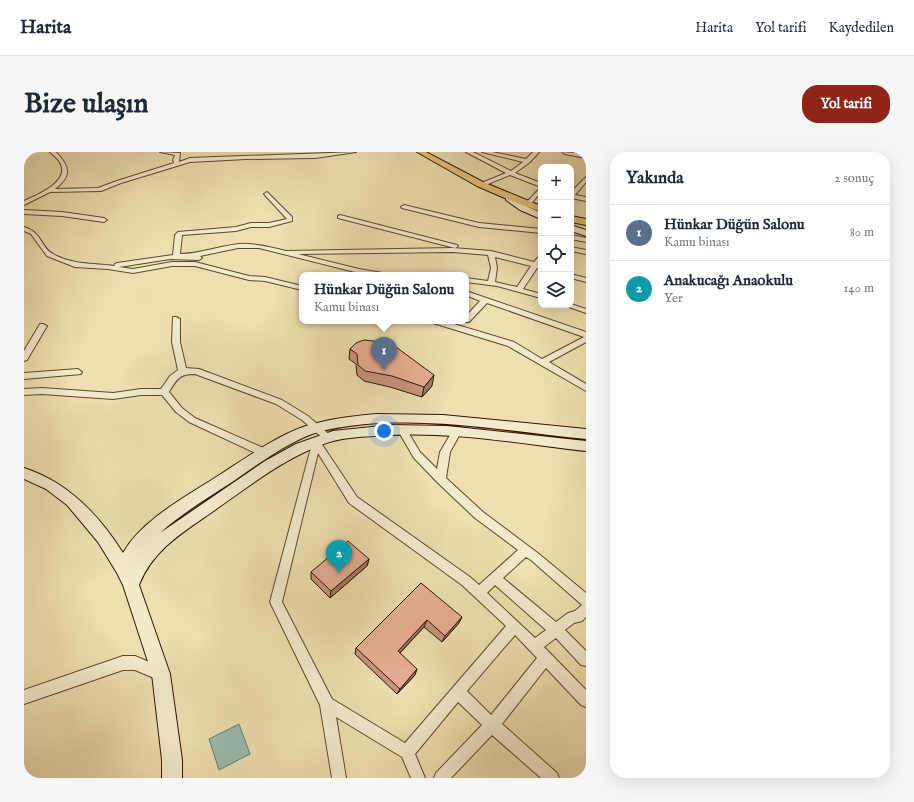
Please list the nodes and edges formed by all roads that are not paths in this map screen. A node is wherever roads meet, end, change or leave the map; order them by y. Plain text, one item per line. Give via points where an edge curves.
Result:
1 (53, 152) edge
2 (163, 152) edge
3 (261, 152) edge
4 (353, 152) edge
5 (421, 152) edge
6 (469, 152) edge
7 (485, 152) edge
8 (536, 152) edge
9 (565, 152) edge
10 (180, 153) edge
11 (586, 156) edge
12 (256, 157) junction
13 (528, 161) junction
14 (177, 163) junction
15 (512, 174) junction
16 (586, 179) edge
17 (538, 183) edge
18 (481, 185) junction
19 (51, 191) junction
20 (538, 192) edge
21 (574, 193) edge
22 (267, 194) dead end
23 (574, 197) edge
24 (509, 198) junction
25 (586, 200) edge
26 (24, 203) edge
27 (527, 205) junction
28 (404, 207) dead end
29 (538, 208) edge
30 (24, 212) edge
31 (538, 215) edge
32 (340, 217) dead end
33 (104, 220) dead end
34 (574, 220) edge
35 (586, 222) edge
36 (24, 229) edge
37 (574, 229) edge
38 (538, 231) edge
39 (586, 233) edge
40 (574, 238) edge
41 (586, 240) edge
42 (574, 250) edge
43 (288, 252) junction
44 (482, 252) junction
45 (586, 252) edge
46 (491, 253) junction
47 (193, 256) junction
48 (176, 257) junction
49 (538, 266) edge
50 (108, 267) junction
51 (347, 268) junction
52 (344, 272) edge
53 (359, 272) edge
54 (574, 277) edge
55 (265, 278) junction
56 (469, 280) edge
57 (586, 280) edge
58 (491, 283) junction
59 (299, 287) edge
60 (519, 289) junction
61 (469, 294) edge
62 (538, 295) edge
63 (486, 299) junction
64 (574, 308) edge
65 (586, 312) edge
66 (469, 317) edge
67 (176, 319) dead end
68 (465, 324) edge
69 (43, 326) dead end
70 (586, 335) edge
71 (586, 339) edge
72 (24, 358) edge
73 (543, 362) junction
74 (182, 371) junction
75 (78, 372) dead end
76 (24, 376) edge
77 (24, 382) edge
78 (586, 388) edge
79 (42, 391) junction
80 (24, 392) edge
81 (164, 392) junction
82 (402, 429) junction
83 (456, 432) junction
84 (586, 434) edge
85 (321, 436) junction
86 (586, 446) edge
87 (265, 453) junction
88 (24, 473) edge
89 (441, 479) junction
90 (524, 550) junction
91 (123, 568) junction
92 (496, 578) junction
93 (131, 585) junction
94 (478, 593) junction
95 (586, 601) edge
96 (586, 609) edge
97 (514, 626) junction
98 (557, 630) junction
99 (535, 646) junction
100 (546, 658) junction
101 (586, 660) edge
102 (161, 674) junction
103 (458, 692) junction
104 (24, 697) edge
105 (586, 700) edge
106 (327, 704) junction
107 (492, 725) junction
108 (406, 752) junction
109 (171, 772) edge
110 (339, 778) edge
111 (418, 778) edge
112 (441, 778) edge
113 (552, 778) edge

1 - 19 street via 63,161 65,173 59,184
2 - 10 street
3 - 12 street
4 - 12 street via 315,156
5 - 18 main road
6 - 15 street
7 - 13 street
8 - 13 street
9 - 11 street
10 - 14 street
12 - 14 street via 199,159
13 - 15 street
14 - 19 street via 100,190
15 - 17 street
15 - 18 street
16 - 21 street
18 - 24 main road
19 - 26 street
20 - 27 street
22 - 48 street via 290,220 236,229 180,233
23 - 25 street
24 - 27 main road
24 - 31 main road
27 - 29 main road
28 - 38 street via 479,225
30 - 33 street
32 - 44 street
34 - 35 main road
36 - 50 street via 33,233 46,252 54,258 75,265
37 - 39 main road
40 - 41 street
42 - 45 street
43 - 44 street
43 - 47 street via 250,245
43 - 51 street
44 - 46 street
46 - 49 street
46 - 58 street via 494,268
47 - 48 street
47 - 55 street
48 - 50 street
49 - 60 street
50 - 55 street via 134,272 172,264 196,264 249,278
51 - 52 street
51 - 53 street
54 - 57 street
55 - 59 street
56 - 58 street
58 - 60 street
60 - 62 street
61 - 63 street
63 - 66 street
63 - 70 street
64 - 65 street
67 - 74 street via 176,342
68 - 73 street via 511,344
69 - 72 street
71 - 73 street
73 - 78 street
74 - 81 street
74 - 85 street via 196,371 279,402 305,418
75 - 76 street
77 - 79 street
79 - 80 street
79 - 81 street via 113,396
81 - 87 street via 179,410 192,420
82 - 83 main road via 427,428
82 - 85 main road
82 - 89 street via 417,455
83 - 86 main road
83 - 89 street via 445,452
84 - 85 main road via 405,418 342,422
85 - 87 main road via 291,439
85 - 93 main road via 272,463 158,544 145,557
85 - 94 street via 353,500
85 - 106 street via 276,602
87 - 91 main road via 160,524 138,543
88 - 91 main road via 51,485 72,501 104,537
89 - 90 street via 479,515
90 - 92 street
90 - 95 street
91 - 93 main road
92 - 94 street
92 - 98 street
93 - 102 main road
94 - 97 street
96 - 98 street
97 - 99 street
97 - 103 street
98 - 99 street
98 - 101 street
99 - 100 street
100 - 105 street
100 - 107 street
102 - 104 street via 135,663 123,663
102 - 109 main road
103 - 107 street
103 - 108 street
106 - 108 street
106 - 110 street
107 - 112 street
107 - 113 street
108 - 111 street

